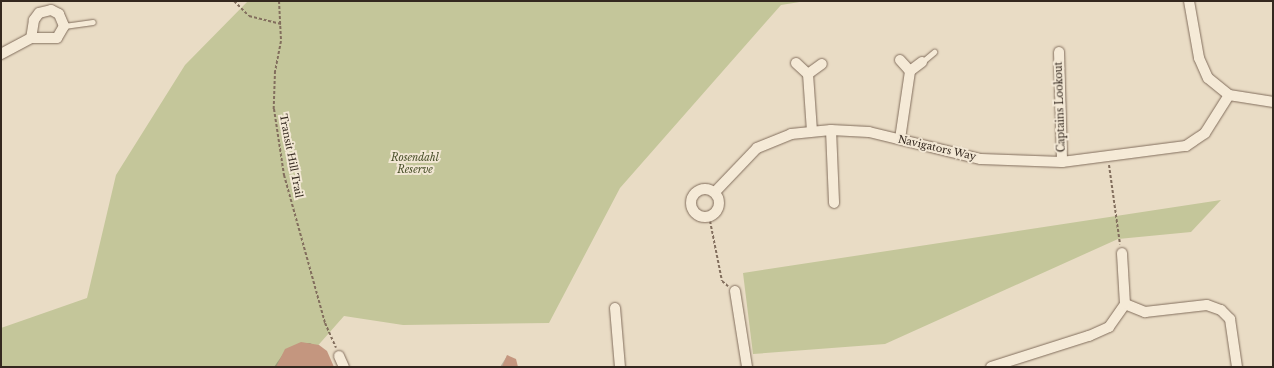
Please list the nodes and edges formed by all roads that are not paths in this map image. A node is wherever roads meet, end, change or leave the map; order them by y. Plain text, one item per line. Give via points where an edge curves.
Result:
1 (1189, 1) edge
2 (93, 22) dead end
3 (64, 26) junction
4 (31, 38) junction
5 (934, 52) dead end
6 (1059, 52) dead end
7 (1, 54) edge
8 (900, 60) dead end
9 (922, 62) joint
10 (796, 63) dead end
11 (822, 64) dead end
12 (910, 71) junction
13 (808, 74) junction
14 (1229, 95) junction
15 (1273, 102) edge
16 (831, 130) junction
17 (812, 131) junction
18 (900, 139) junction
19 (1062, 162) junction
20 (715, 192) junction
21 (834, 203) dead end
22 (1122, 253) road end
23 (735, 292) road end
24 (1125, 304) junction
25 (616, 308) dead end
26 (339, 356) road end
27 (995, 366) edge
28 (344, 367) edge
29 (620, 367) edge
30 (747, 367) edge
31 (1237, 367) edge

1 - 14 street via 1201,65 1208,78
2 - 3 lane
3 - 4 street via 60,36 54,39
3 - 4 street via 56,11 42,11 36,16
4 - 7 street
5 - 9 lane
6 - 19 street, Captains Lookout
8 - 12 street
9 - 12 street
10 - 13 street
11 - 13 street
12 - 18 street
13 - 17 street
14 - 15 street
14 - 19 street, Navigators Way via 1205,133 1179,148
16 - 17 street, Navigators Way
16 - 18 street, Navigators Way via 869,132
16 - 21 street
17 - 20 street, Navigators Way via 774,139 757,148
18 - 19 street, Navigators Way via 981,159
20 - 20 street via 703,189 693,196 693,209 697,214 709,216 718,208
22 - 24 street
23 - 30 street
24 - 27 street via 1116,320 1102,331
24 - 31 street via 1145,312 1207,305 1222,310 1230,319
25 - 29 street
26 - 28 street

